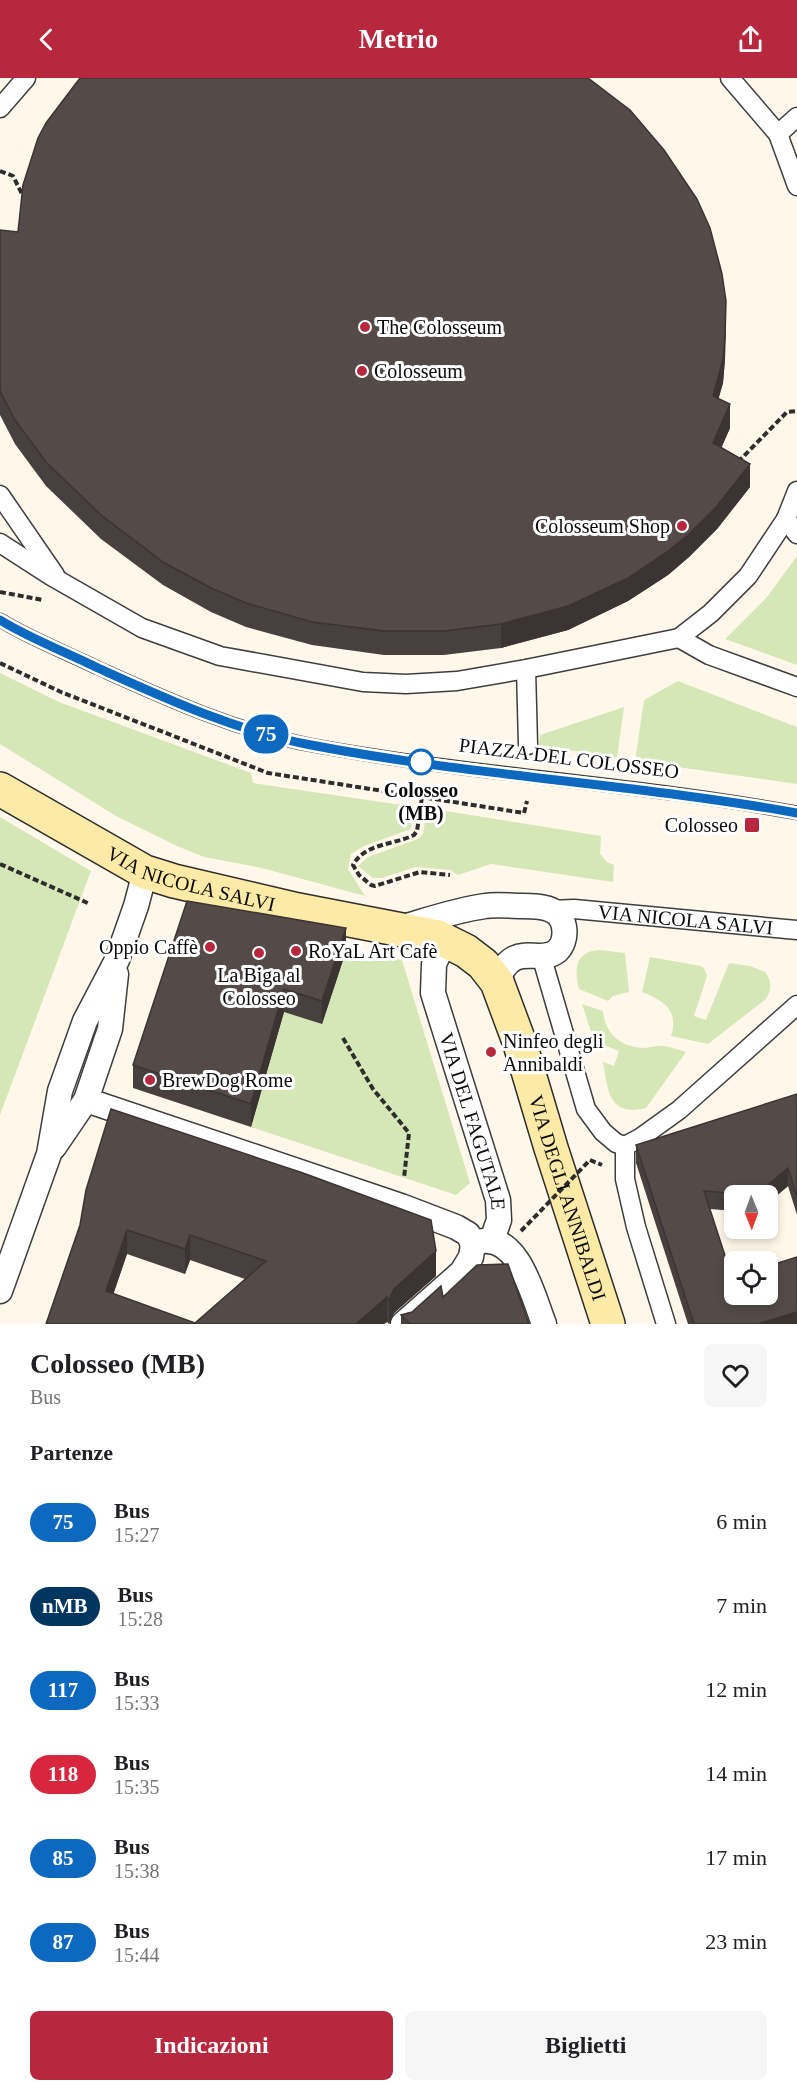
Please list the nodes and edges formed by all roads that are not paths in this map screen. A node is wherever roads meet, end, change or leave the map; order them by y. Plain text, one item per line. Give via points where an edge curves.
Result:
1 (26, 78) edge
2 (730, 78) edge
3 (0, 108) edge
4 (797, 117) edge
5 (778, 134) junction
6 (797, 186) edge
7 (797, 491) edge
8 (0, 495) edge
9 (786, 519) junction
10 (797, 534) edge
11 (0, 543) edge
12 (60, 581) junction
13 (0, 620) edge
14 (679, 638) junction
15 (526, 669) junction
16 (797, 687) edge
17 (528, 745) dead end
18 (0, 789) edge
19 (797, 813) edge
20 (145, 872) junction
21 (550, 910) junction
22 (398, 928) junction
23 (797, 930) edge
24 (445, 940) junction
25 (545, 955) junction
26 (117, 960) junction
27 (494, 976) junction
28 (797, 1005) edge
29 (86, 1100) junction
30 (625, 1146) junction
31 (50, 1154) junction
32 (483, 1242) junction
33 (0, 1291) edge
34 (403, 1324) edge
35 (544, 1324) edge
36 (608, 1324) edge
37 (666, 1324) edge

1 - 3 street
2 - 5 street
4 - 5 street
5 - 6 street
7 - 9 street
8 - 12 street
9 - 10 street
9 - 14 street via 748,576
11 - 12 street
12 - 15 street via 142,628 220,656 303,672 406,684 457,681
13 - 19 lane, PIAZZA DEL COLOSSEO via 189,708 285,739 380,756
14 - 15 street
14 - 16 street via 709,655
15 - 17 street
18 - 20 main road, VIA NICOLA SALVI
20 - 22 main road, VIA NICOLA SALVI via 288,908
20 - 26 street
21 - 22 street, VIA NICOLA SALVI via 484,906
21 - 23 street, VIA NICOLA SALVI
21 - 25 street via 560,917 564,932 561,947
22 - 24 main road, VIA NICOLA SALVI
24 - 27 main road, VIA NICOLA SALVI via 466,951
24 - 32 street, VIA DEL FAGUTALE via 434,964 434,993 498,1200 499,1220
25 - 27 street via 514,959
25 - 30 street via 586,1108 603,1132
26 - 29 street via 110,1029
26 - 31 street via 85,1021 60,1091
27 - 36 main road, VIA DEGLI ANNIBALDI via 520,1044
28 - 30 street via 679,1110
29 - 31 street
29 - 32 street via 410,1209
30 - 37 street via 625,1179 636,1227
31 - 33 street
32 - 34 street via 462,1272
32 - 35 street, VIA DEL FAGUTALE via 505,1246 517,1260

